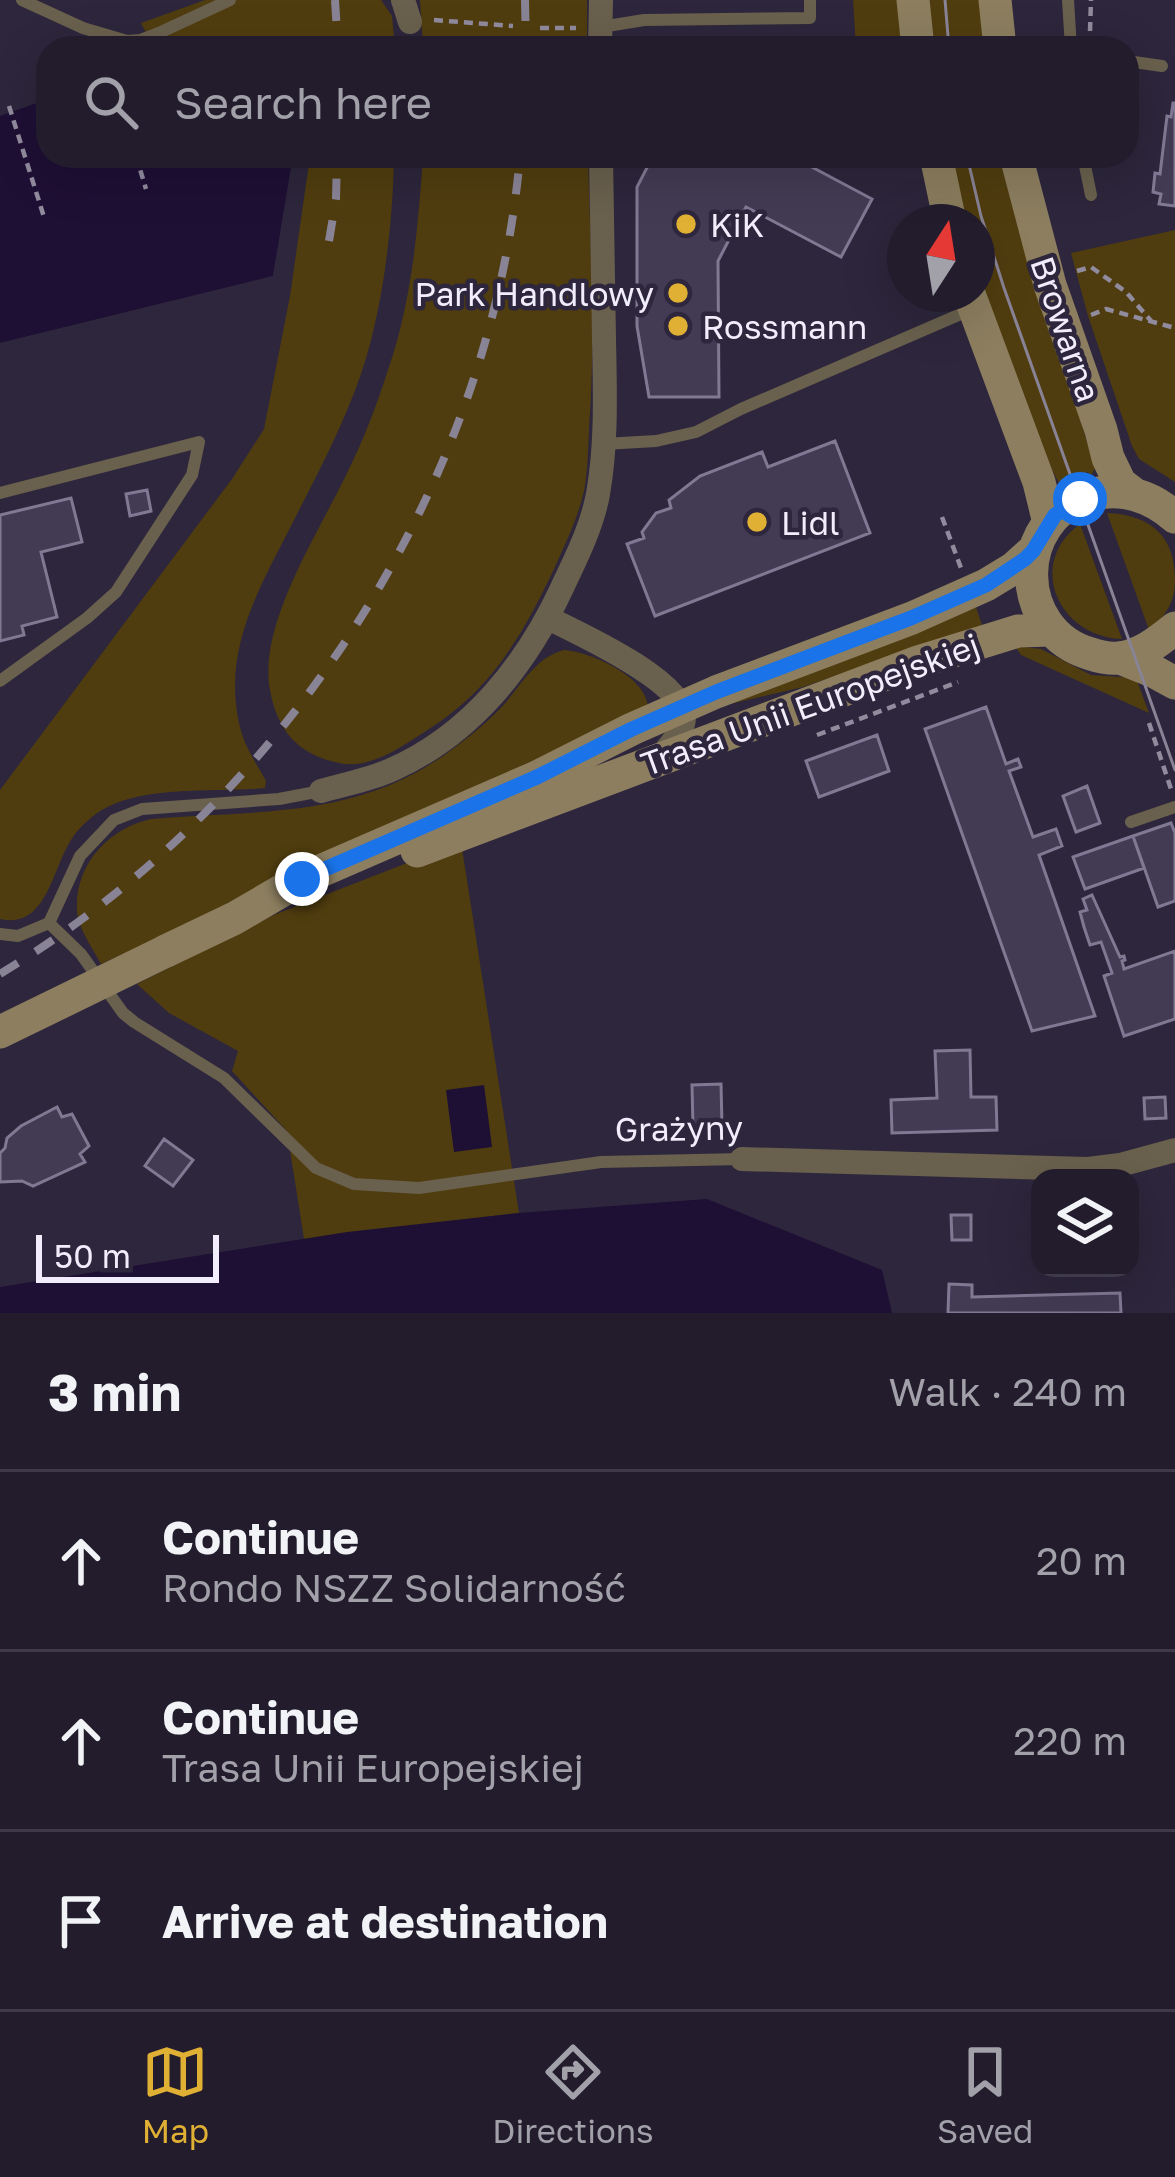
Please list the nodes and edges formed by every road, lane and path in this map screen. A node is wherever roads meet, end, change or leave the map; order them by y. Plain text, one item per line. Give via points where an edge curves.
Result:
1 (22, 0) edge
2 (230, 0) edge
3 (601, 0) edge
4 (809, 0) edge
5 (913, 0) edge
6 (995, 0) edge
7 (1068, 0) edge
8 (407, 11) edge
9 (513, 26) dead end
10 (540, 28) dead end
11 (594, 34) edge
12 (112, 36) edge
13 (150, 36) edge
14 (917, 36) edge
15 (999, 36) edge
16 (1071, 36) edge
17 (1139, 63) edge
18 (1162, 66) dead end
19 (9, 106) dead end
20 (140, 168) edge
21 (602, 168) edge
22 (939, 168) edge
23 (1019, 168) edge
24 (1085, 168) edge
25 (146, 189) dead end
26 (1091, 195) dead end
27 (946, 204) edge
28 (44, 218) dead end
29 (1090, 267) dead end
30 (1106, 309) dead end
31 (949, 312) edge
32 (975, 312) edge
33 (1152, 322) junction
34 (1175, 328) edge
35 (603, 444) junction
36 (0, 493) edge
37 (1133, 493) junction
38 (942, 517) dead end
39 (1175, 518) edge
40 (1041, 537) junction
41 (961, 568) dead end
42 (548, 618) junction
43 (1175, 628) edge
44 (1052, 629) junction
45 (1120, 658) junction
46 (968, 678) dead end
47 (0, 681) edge
48 (1175, 683) edge
49 (682, 707) junction
50 (1149, 723) dead end
51 (817, 735) dead end
52 (658, 758) junction
53 (320, 791) joint
54 (1175, 804) edge
55 (1131, 822) dead end
56 (235, 918) junction
57 (49, 923) junction
58 (0, 934) edge
59 (0, 1032) edge
60 (1175, 1150) edge
61 (742, 1159) joint

1 - 12 lane
2 - 13 lane
3 - 11 street
4 - 11 lane via 810,18 644,20
5 - 14 main road
6 - 15 main road
7 - 16 lane
8 - 9 path
10 - 11 path
17 - 18 lane
19 - 28 path
20 - 25 path
21 - 35 street
22 - 27 main road
23 - 37 main road, Browarna via 1113,474
24 - 26 lane
29 - 33 path
30 - 33 path
31 - 35 lane via 696,433
32 - 40 main road via 1039,482
33 - 34 path
35 - 42 street via 595,511
36 - 47 lane via 199,442 192,475 116,592
37 - 39 main road
37 - 40 main road, Trasa Unii Europejskiej via 1080,499
38 - 41 path
40 - 44 main road via 1031,582
40 - 49 main road, Trasa Unii Europejskiej via 986,585
42 - 49 street via 655,676
42 - 53 street via 501,686 444,738 391,770
43 - 45 main road
44 - 45 main road via 1078,650
44 - 52 main road, Trasa Unii Europejskiej via 977,642
45 - 48 main road
46 - 51 path
49 - 52 street via 682,726
49 - 56 main road, Trasa Unii Europejskiej via 302,879
50 - 54 path
52 - 56 main road, Trasa Unii Europejskiej
53 - 57 lane via 142,809 114,820 80,856
54 - 55 lane
56 - 59 main road, Trasa Unii Europejskiej, bridge
57 - 58 lane
57 - 61 lane, Grażyny via 123,1012 224,1078 316,1168 354,1184 418,1189 601,1162
60 - 61 street, Grażyny via 1088,1169

